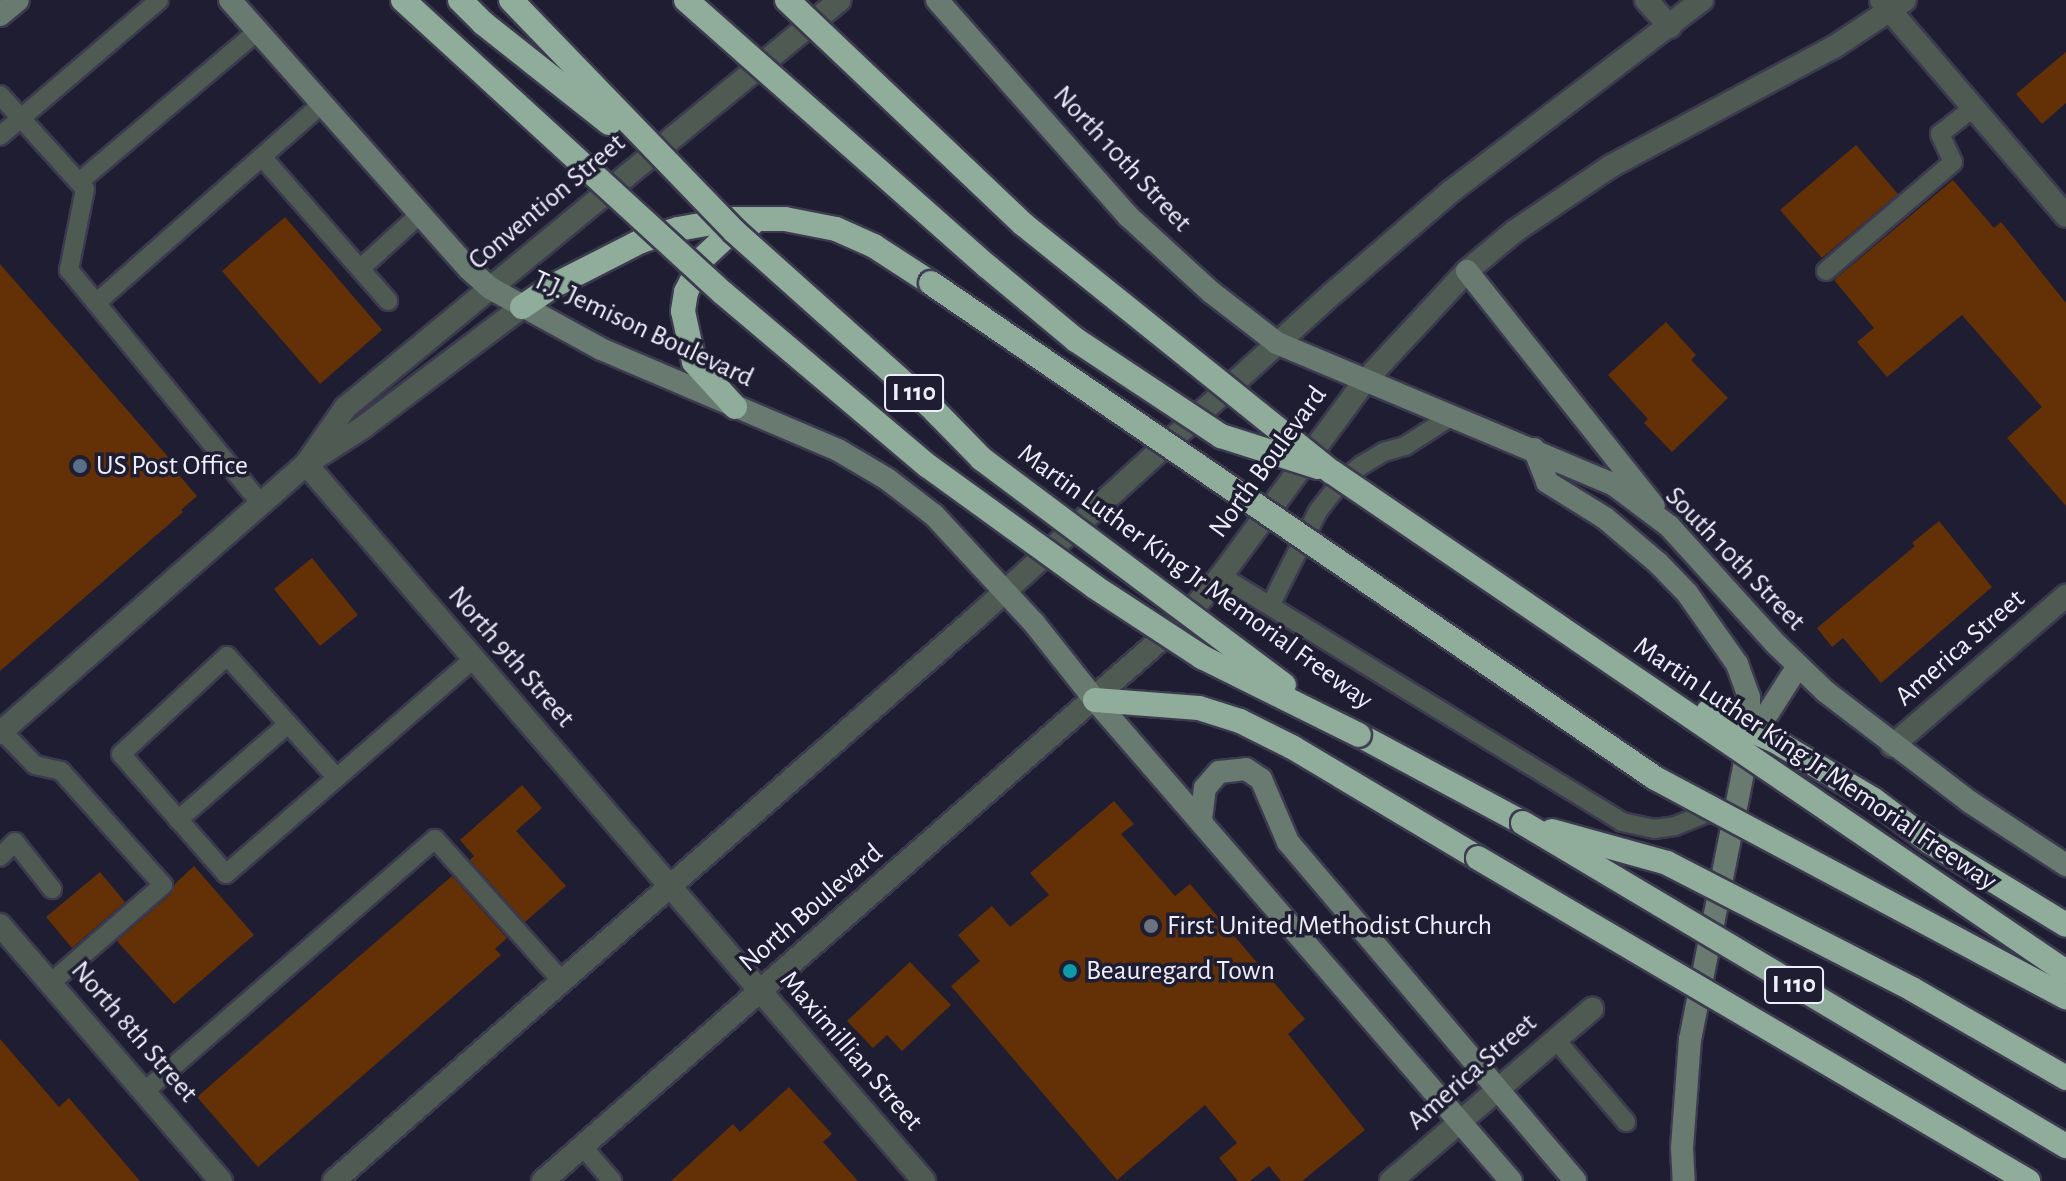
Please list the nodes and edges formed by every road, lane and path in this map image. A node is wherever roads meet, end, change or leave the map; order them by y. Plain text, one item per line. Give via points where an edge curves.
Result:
1 (18, 0) edge
2 (159, 0) edge
3 (230, 0) edge
4 (403, 0) edge
5 (460, 0) edge
6 (511, 0) edge
7 (686, 0) edge
8 (787, 0) edge
9 (840, 0) edge
10 (937, 0) edge
11 (1646, 0) edge
12 (1702, 0) edge
13 (1892, 4) edge
14 (0, 15) edge
15 (1670, 27) junction
16 (258, 31) junction
17 (0, 95) edge
18 (322, 104) junction
19 (1973, 108) junction
20 (21, 119) junction
21 (0, 136) edge
22 (263, 158) junction
23 (79, 182) junction
24 (684, 182) junction
25 (420, 214) junction
26 (2066, 216) edge
27 (761, 219) junction
28 (360, 269) junction
29 (1467, 271) junction
30 (1826, 271) dead end
31 (490, 288) junction
32 (388, 301) dead end
33 (96, 303) junction
34 (522, 307) junction
35 (1277, 343) junction
36 (1365, 381) junction
37 (735, 407) junction
38 (1452, 416) junction
39 (1534, 449) junction
40 (306, 464) junction
41 (1332, 472) junction
42 (261, 504) junction
43 (1669, 526) junction
44 (1221, 576) junction
45 (1005, 591) junction
46 (2066, 596) edge
47 (1270, 606) junction
48 (473, 659) junction
49 (1798, 666) junction
50 (1649, 687) junction
51 (1095, 700) junction
52 (288, 724) junction
53 (1, 732) edge
54 (1359, 735) junction
55 (1749, 742) junction
56 (1892, 746) junction
57 (336, 777) junction
58 (1734, 818) junction
59 (178, 820) junction
60 (1201, 820) junction
61 (1523, 823) junction
62 (0, 857) edge
63 (2066, 865) edge
64 (52, 889) dead end
65 (670, 889) junction
66 (0, 925) edge
67 (2066, 925) edge
68 (2066, 972) edge
69 (52, 982) junction
70 (563, 982) junction
71 (760, 992) junction
72 (2066, 997) edge
73 (1592, 1009) dead end
74 (1556, 1040) junction
75 (2066, 1078) edge
76 (1498, 1087) junction
77 (145, 1091) junction
78 (1460, 1122) junction
79 (1626, 1122) dead end
80 (2066, 1146) edge
81 (583, 1147) junction
82 (221, 1181) edge
83 (334, 1181) edge
84 (543, 1181) edge
85 (612, 1181) edge
86 (924, 1181) edge
87 (1391, 1181) edge
88 (1511, 1181) edge
89 (1575, 1181) edge
90 (1684, 1181) edge
91 (2028, 1181) edge

1 - 14 main road
2 - 20 lane
3 - 16 main road, T.J. Jemison Boulevard
4 - 54 highway, bridge via 723,293 928,466 1202,657
5 - 24 highway, bridge
6 - 24 highway, Martin Luther King Jr Memorial Freeway / I 110, bridge
7 - 41 highway, bridge via 1076,340 1221,436
8 - 41 highway, Martin Luther King Jr Memorial Freeway, bridge via 1023,224
9 - 31 street, Convention Street
10 - 35 main road, North 10th Street via 1128,216
11 - 15 street
12 - 15 street
13 - 19 street
13 - 29 street, North Boulevard via 1823,53 1611,166 1515,231
15 - 35 street via 1450,192
16 - 18 main road, T.J. Jemison Boulevard
16 - 23 lane
17 - 20 lane
18 - 22 lane
18 - 25 main road, T.J. Jemison Boulevard
19 - 26 street
19 - 30 lane via 1940,134 1953,162
20 - 21 lane
20 - 23 lane
22 - 28 lane
22 - 33 lane
23 - 33 lane via 85,189 69,270
24 - 54 highway, Martin Luther King Jr Memorial Freeway / I 110, bridge via 982,459 1165,599
25 - 28 lane
25 - 31 main road, T.J. Jemison Boulevard
27 - 34 highway via 706,223 641,241
27 - 37 highway via 727,236 703,258 683,311 694,362
27 - 72 highway, bridge via 836,229 874,246 1655,778
28 - 32 lane
29 - 36 street, North Boulevard
29 - 43 main road
31 - 34 main road, T.J. Jemison Boulevard
31 - 40 street, Convention Street via 345,408
33 - 42 lane
34 - 37 main road, T.J. Jemison Boulevard via 601,349
34 - 40 street, Convention Street
35 - 36 main road, South 10th Street
35 - 45 street
36 - 38 main road, South 10th Street
36 - 44 street, North Boulevard
37 - 45 main road, T.J. Jemison Boulevard via 838,450 887,479 934,515
38 - 39 main road, South 10th Street
38 - 47 lane via 1362,465 1339,484 1318,511
39 - 43 main road, South 10th Street via 1613,484
39 - 55 main road via 1547,482 1635,542 1711,623 1744,682 1751,715
40 - 42 street, Convention Street
40 - 48 street, North 9th Street
41 - 50 highway, Martin Luther King Jr Memorial Freeway, bridge
42 - 53 street, Convention Street
43 - 49 main road, South 10th Street
44 - 47 lane
44 - 51 street, North Boulevard via 1183,620
45 - 51 main road, T.J. Jemison Boulevard
45 - 65 street
46 - 56 street, America Street
47 - 58 lane via 1622,822 1654,829 1708,813
48 - 57 lane
48 - 65 street, North 9th Street
49 - 55 main road
49 - 56 main road, South 10th Street
50 - 67 highway, bridge via 1775,741
50 - 68 highway, Martin Luther King Jr Memorial Freeway, bridge
51 - 60 main road, T.J. Jemison Boulevard
51 - 71 street, North Boulevard
51 - 91 highway, bridge via 1199,708 1292,747
52 - 57 lane
52 - 59 lane
52 - 59 lane via 227,656 121,754
53 - 69 lane via 35,765 61,771 163,885
54 - 61 highway, Martin Luther King Jr Memorial Freeway / I 110
55 - 58 main road
56 - 63 main road, South 10th Street
57 - 59 lane via 226,874
58 - 90 main road via 1690,1039
60 - 76 main road via 1202,797 1211,778 1226,770 1254,773 1266,785 1288,842
60 - 78 main road, T.J. Jemison Boulevard
61 - 75 highway, bridge via 1667,863 1912,989
61 - 80 highway, Martin Luther King Jr Memorial Freeway / I 110, bridge
62 - 64 lane via 15,842
65 - 70 street
65 - 71 street, Maximillian Street
66 - 69 street, North 8th Street
69 - 77 street, North 8th Street
70 - 77 lane via 435,839
70 - 83 street
71 - 81 street, North Boulevard
71 - 86 street, Maximillian Street
73 - 74 street, America Street
74 - 76 street, America Street
74 - 79 lane
76 - 78 street, America Street
76 - 89 main road
77 - 82 street, North 8th Street
78 - 87 street, America Street
78 - 88 main road, T.J. Jemison Boulevard
81 - 84 street, North Boulevard
81 - 85 lane

